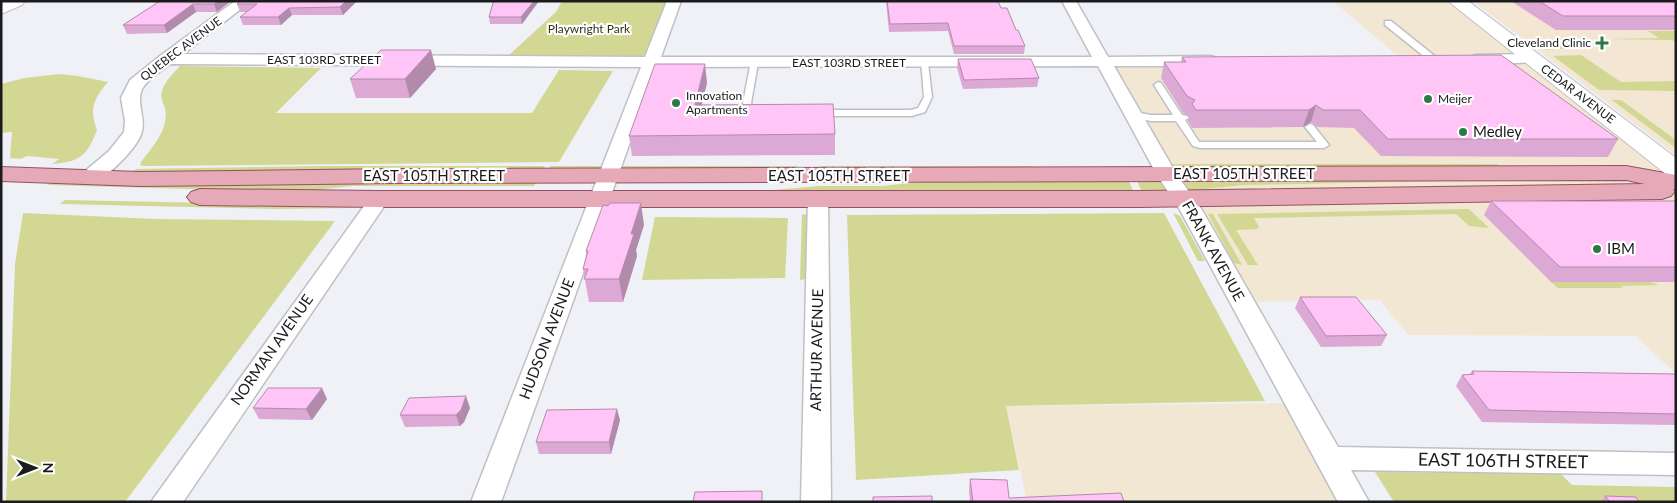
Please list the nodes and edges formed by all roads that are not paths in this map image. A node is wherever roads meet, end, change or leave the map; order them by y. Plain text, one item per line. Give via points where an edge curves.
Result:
1 (244, 1) edge
2 (674, 1) edge
3 (1070, 1) edge
4 (1456, 1) edge
5 (1388, 23) dead end
6 (166, 59) junction
7 (1532, 59) junction
8 (1405, 60) edge
9 (1434, 60) junction
10 (1229, 61) edge
11 (650, 62) junction
12 (924, 62) junction
13 (1103, 62) junction
14 (754, 63) junction
15 (1158, 85) dead end
16 (768, 113) edge
17 (806, 113) edge
18 (1180, 115) junction
19 (1139, 116) junction
20 (1310, 127) edge
21 (1676, 170) edge
22 (1167, 175) junction
23 (91, 176) junction
24 (3, 182) edge
25 (1676, 182) edge
26 (604, 188) junction
27 (1676, 188) edge
28 (1184, 198) junction
29 (379, 199) junction
30 (818, 199) junction
31 (1329, 458) junction
32 (1676, 464) edge
33 (166, 502) edge
34 (486, 502) edge
35 (816, 502) edge
36 (1354, 502) edge

1 - 6 street, QUEBEC AVENUE
2 - 11 street, HUDSON AVENUE
3 - 13 street, FRANK AVENUE
4 - 7 street, CEDAR AVENUE
5 - 9 lane
6 - 11 street, EAST 103RD STREET
6 - 23 street, QUEBEC AVENUE via 141,79 131,92 134,127 126,144
7 - 9 street
7 - 21 street, CEDAR AVENUE
8 - 9 street
10 - 13 street, EAST 103RD STREET
11 - 14 street, EAST 103RD STREET
11 - 26 street, HUDSON AVENUE
12 - 13 street, EAST 103RD STREET
12 - 14 street, EAST 103RD STREET
12 - 17 lane via 928,97 922,110 912,113
13 - 19 street, FRANK AVENUE
14 - 16 lane via 748,108 752,112
15 - 18 lane
18 - 19 lane
18 - 20 lane via 1196,144 1203,146 1324,145
19 - 22 street, FRANK AVENUE
22 - 25 main road, EAST 105TH STREET via 1626,173
22 - 26 main road, EAST 105TH STREET
22 - 28 street, FRANK AVENUE
23 - 24 main road, EAST 105TH STREET
23 - 26 main road, EAST 105TH STREET via 192,179 395,176
24 - 29 main road, EAST 105TH STREET via 188,197
26 - 29 main road, EAST 105TH STREET
26 - 30 main road, EAST 105TH STREET
26 - 34 street, HUDSON AVENUE
27 - 28 main road, EAST 105TH STREET via 1652,192
28 - 30 main road, EAST 105TH STREET
28 - 31 street, FRANK AVENUE
29 - 33 street, NORMAN AVENUE
30 - 35 street, ARTHUR AVENUE
31 - 32 street, EAST 106TH STREET
31 - 36 street, FRANK AVENUE

